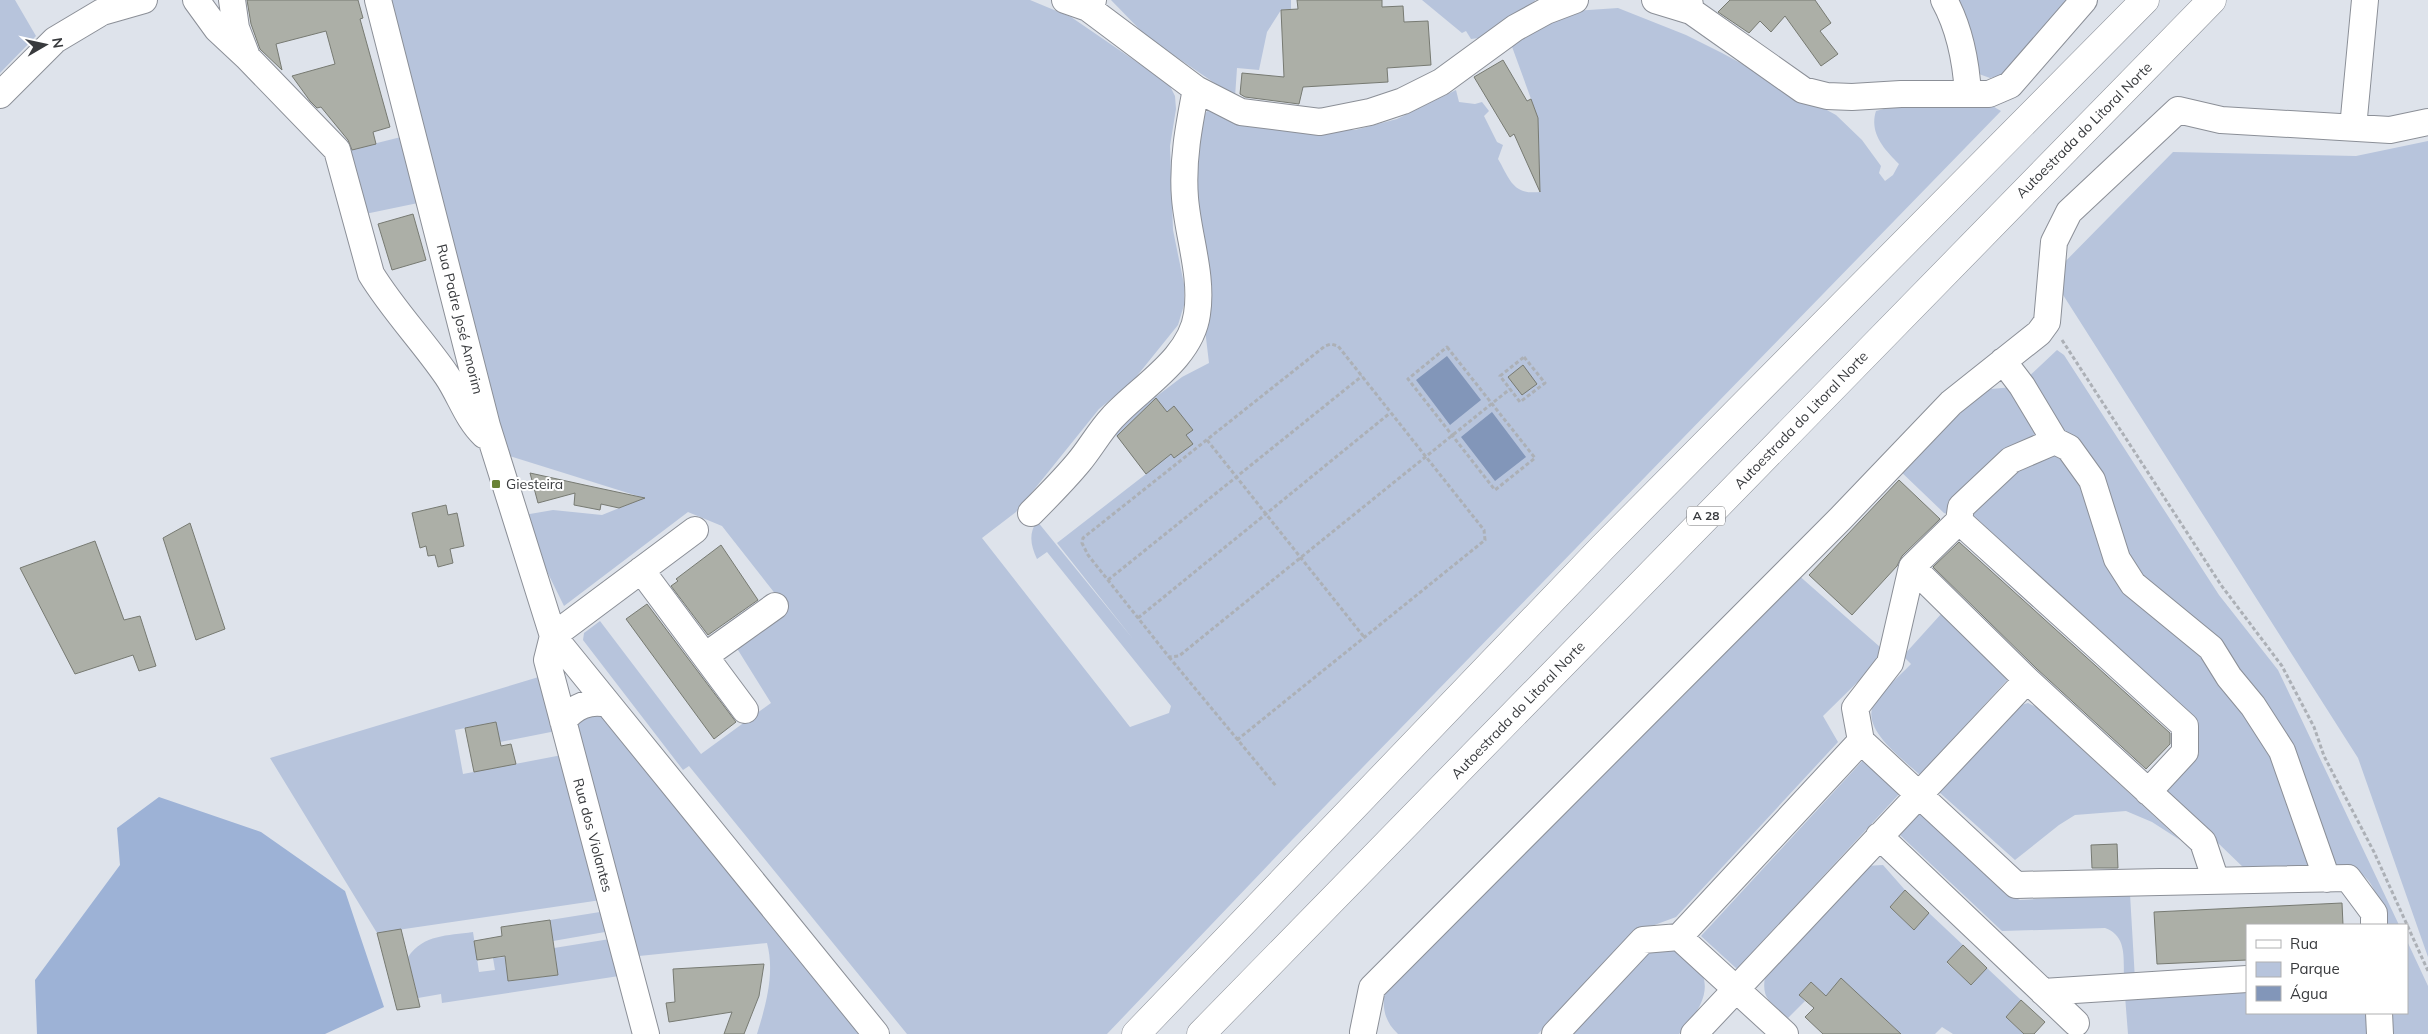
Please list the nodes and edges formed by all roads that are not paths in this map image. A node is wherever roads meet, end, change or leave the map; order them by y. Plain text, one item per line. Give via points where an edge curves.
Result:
1 (144, 0) edge
2 (196, 0) edge
3 (215, 0) edge
4 (232, 0) edge
5 (378, 0) edge
6 (1575, 0) edge
7 (1655, 0) edge
8 (1944, 0) edge
9 (2084, 0) edge
10 (2145, 0) edge
11 (2212, 0) edge
12 (2365, 0) edge
13 (1082, 2) edge
14 (1690, 6) edge
15 (244, 50) junction
16 (1196, 89) junction
17 (1968, 94) junction
18 (0, 95) edge
19 (2428, 122) edge
20 (2353, 128) junction
21 (424, 345) junction
22 (2003, 361) junction
23 (473, 370) junction
24 (448, 378) junction
25 (2055, 441) junction
26 (493, 444) junction
27 (1031, 513) dead end
28 (1959, 521) junction
29 (695, 530) dead end
30 (1912, 567) junction
31 (641, 570) junction
32 (775, 606) dead end
33 (553, 636) junction
34 (705, 656) junction
35 (2027, 680) junction
36 (608, 704) junction
37 (745, 710) dead end
38 (563, 721) junction
39 (1861, 741) junction
40 (2148, 792) junction
41 (1918, 794) junction
42 (1879, 836) junction
43 (2327, 879) junction
44 (2216, 881) junction
45 (2374, 924) edge
46 (1679, 937) junction
47 (2246, 979) edge
48 (1736, 989) junction
49 (2043, 992) junction
50 (2379, 1014) edge
51 (2076, 1023) dead end
52 (1363, 1033) edge
53 (646, 1034) edge
54 (876, 1034) edge
55 (1136, 1034) edge
56 (1201, 1034) edge
57 (1555, 1034) edge
58 (1694, 1034) edge
59 (1785, 1034) edge
60 (2380, 1034) edge

1 - 18 street via 102,12 55,40
2 - 15 street via 217,29
3 - 15 street
4 - 15 street via 236,28
5 - 23 street, Rua Padre José Amorim
6 - 16 street via 1515,28 1441,82 1370,112 1320,122 1290,119 1241,112
7 - 14 street
8 - 17 street via 1966,61
9 - 17 street via 2010,85 1999,92
10 - 55 highway via 1603,547
11 - 56 highway, Autoestrada do Litoral Norte / A 28
12 - 20 street
13 - 16 street
14 - 17 street via 1744,50 1803,90 1827,96 1852,97
15 - 21 street via 336,150 371,274
16 - 27 street via 1184,161 1185,197 1198,284 1197,315 1189,336 1175,358 1113,417 1079,462
19 - 20 street via 2390,130
20 - 22 street via 2222,120 2178,110 2069,212 2054,242 2047,322 2040,333
21 - 23 street via 447,360
21 - 24 street
22 - 25 street
22 - 52 street via 1951,403 1842,518 1372,988
23 - 24 street via 458,384
23 - 26 street, Rua Padre José Amorim
24 - 26 street via 479,430
25 - 28 street via 2011,460 1961,507
25 - 43 street via 2068,448 2092,480 2117,559 2134,584 2211,648 2282,751
26 - 33 street, Rua Padre José Amorim
28 - 30 street
28 - 40 street via 2185,726 2185,752
29 - 31 street
30 - 35 street
30 - 39 street via 1890,663 1855,708
31 - 33 street
31 - 34 street
32 - 34 street
33 - 36 street
33 - 38 street, Rua dos Violantes via 547,660
34 - 37 street
35 - 40 street
35 - 41 street
36 - 38 street via 584,705 569,713
36 - 54 street
38 - 53 street, Rua dos Violantes
39 - 41 street
39 - 46 street
40 - 44 street via 2203,842
41 - 42 street
41 - 44 street via 2016,884
42 - 48 street
42 - 49 street
43 - 44 street
43 - 45 street via 2348,878 2374,913
46 - 48 street
46 - 57 street via 1643,940
47 - 49 street
48 - 58 street
48 - 59 street
49 - 51 street
50 - 60 street

